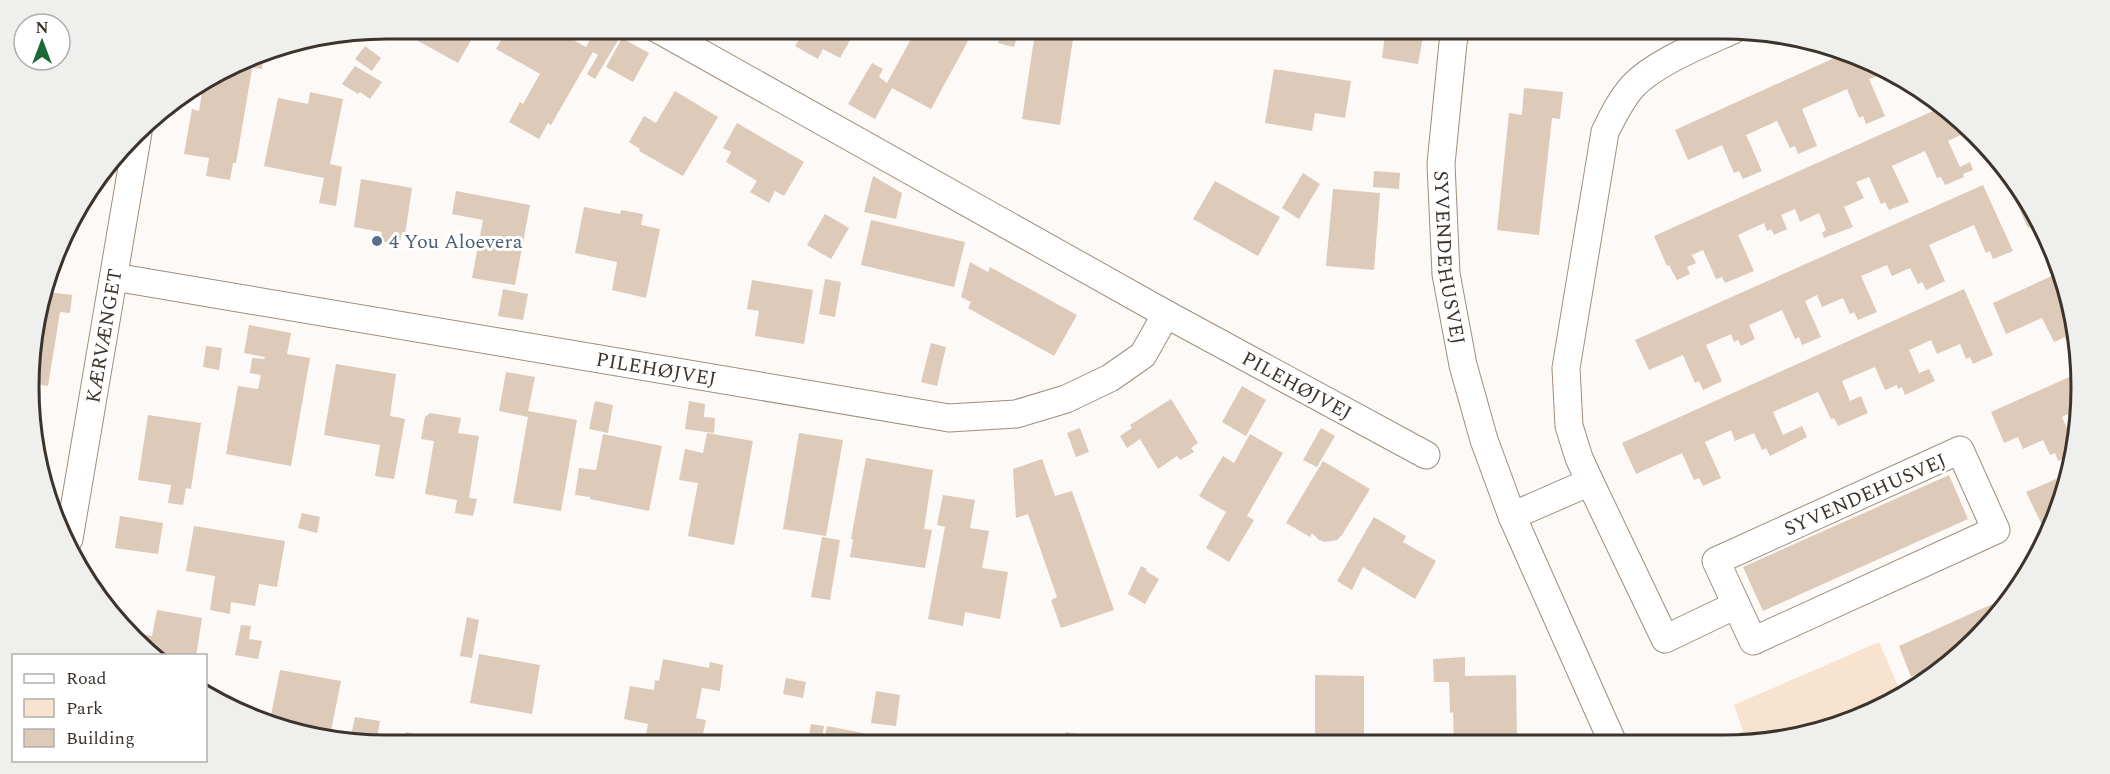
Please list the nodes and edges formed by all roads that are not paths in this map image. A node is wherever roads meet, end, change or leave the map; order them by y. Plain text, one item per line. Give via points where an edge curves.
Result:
1 (676, 39) edge
2 (1454, 39) edge
3 (1714, 39) edge
4 (136, 147) edge
5 (114, 277) junction
6 (1166, 314) junction
7 (1426, 455) dead end
8 (1590, 482) junction
9 (1512, 516) junction
10 (70, 531) edge
11 (1736, 605) junction
12 (1609, 735) edge

1 - 6 street, PILEHØJVEJ
2 - 9 street, SYVENDEHUSVEJ via 1441,164 1446,274 1463,365 1484,440
3 - 8 street via 1652,69 1616,108 1605,132 1566,368 1569,426
4 - 5 street, KÆRVÆNGET
5 - 6 street, PILEHØJVEJ via 949,418 1016,414 1074,395 1110,378 1143,355
5 - 10 street, KÆRVÆNGET
6 - 7 street, PILEHØJVEJ
8 - 9 street
8 - 11 street via 1665,639
9 - 12 street, SYVENDEHUSVEJ
11 - 11 street, SYVENDEHUSVEJ via 1753,641 1996,530 1960,450 1716,561

